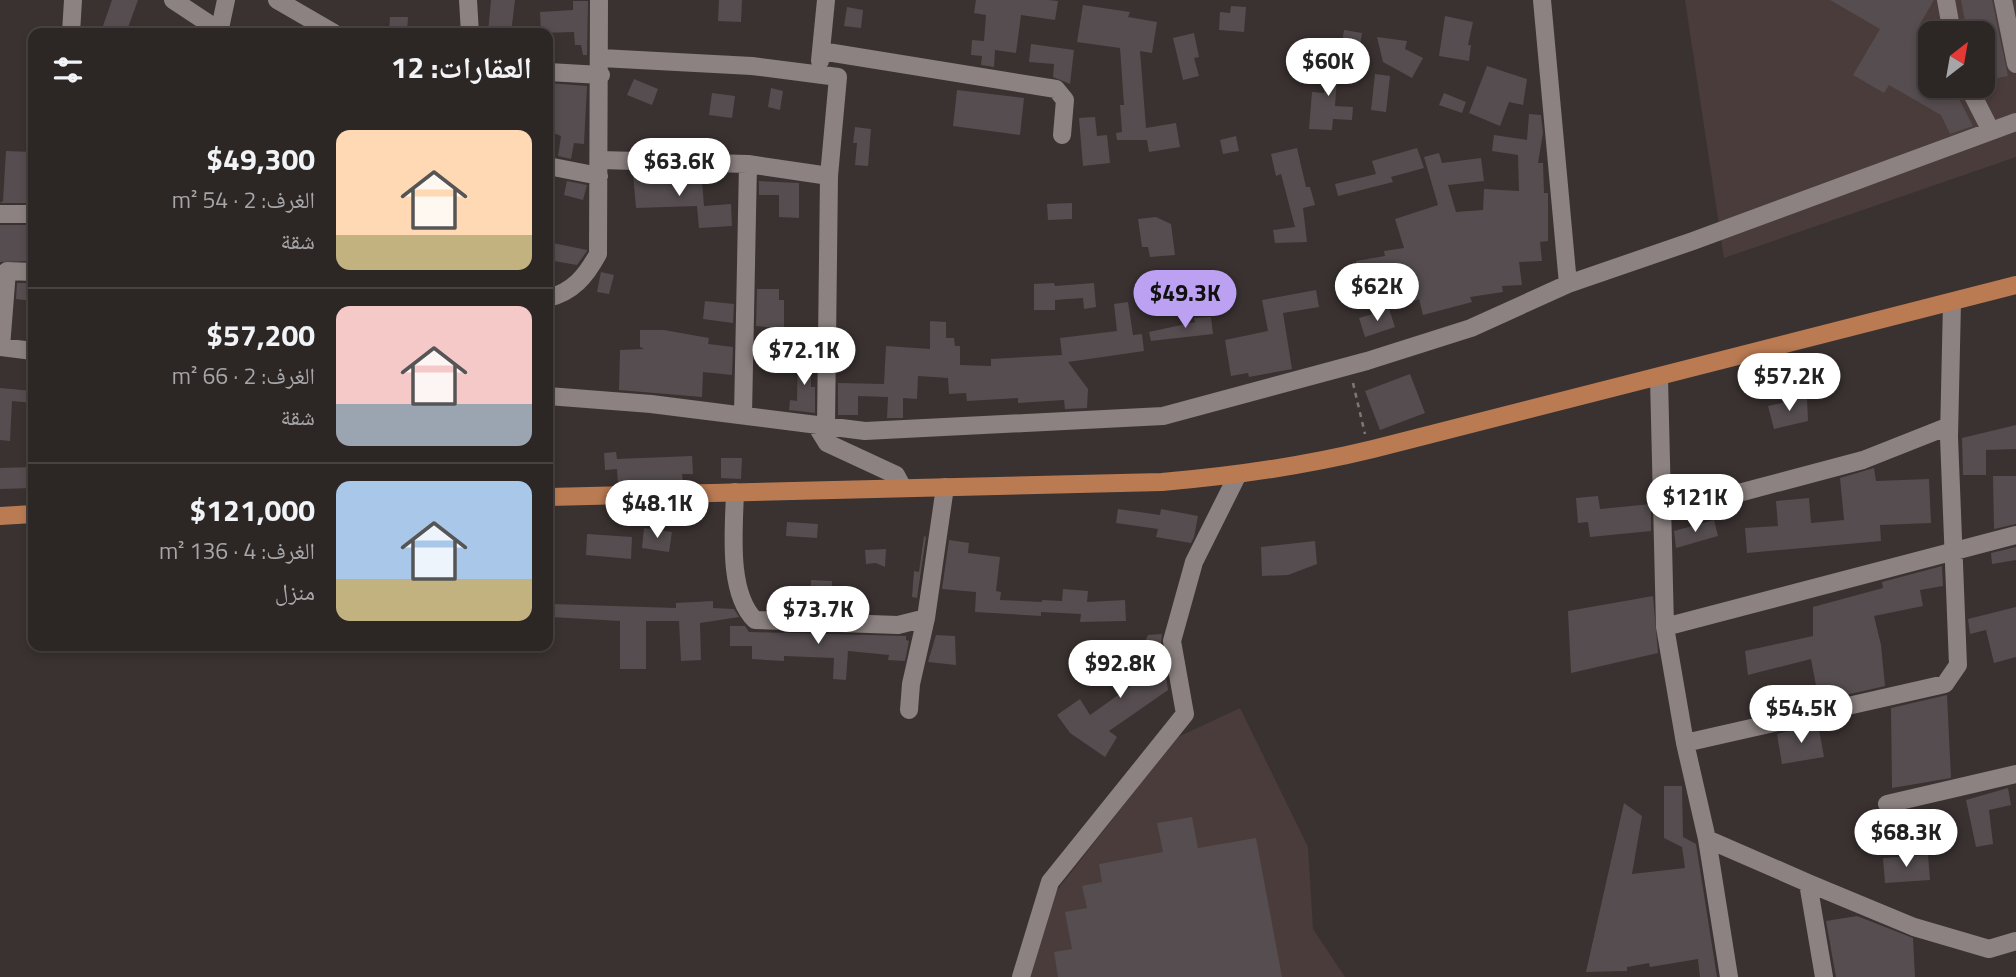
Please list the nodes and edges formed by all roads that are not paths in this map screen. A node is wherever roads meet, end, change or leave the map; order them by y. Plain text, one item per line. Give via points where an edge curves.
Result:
1 (73, 0) edge
2 (173, 0) edge
3 (226, 0) edge
4 (277, 0) edge
5 (468, 0) edge
6 (599, 0) edge
7 (826, 0) edge
8 (1542, 0) edge
9 (1946, 0) edge
10 (2003, 0) edge
11 (1950, 21) edge
12 (71, 28) edge
13 (214, 28) edge
14 (222, 28) edge
15 (325, 28) edge
16 (470, 28) edge
17 (821, 51) junction
18 (2016, 64) edge
19 (601, 67) junction
20 (553, 72) edge
21 (818, 75) junction
22 (1974, 98) edge
23 (2016, 122) edge
24 (1991, 131) junction
25 (1062, 135) dead end
26 (748, 164) junction
27 (553, 166) edge
28 (600, 168) junction
29 (829, 176) junction
30 (0, 214) edge
31 (28, 215) edge
32 (28, 272) edge
33 (1568, 284) junction
34 (2016, 285) edge
35 (553, 297) edge
36 (1952, 302) junction
37 (0, 346) edge
38 (28, 350) edge
39 (1659, 378) junction
40 (553, 396) edge
41 (743, 415) junction
42 (821, 425) junction
43 (1949, 426) junction
44 (1237, 476) junction
45 (945, 487) junction
46 (903, 488) junction
47 (735, 492) junction
48 (1735, 494) dead end
49 (553, 497) edge
50 (28, 514) edge
51 (0, 516) edge
52 (2016, 535) edge
53 (1955, 553) junction
54 (926, 618) junction
55 (1665, 627) junction
56 (909, 710) dead end
57 (1685, 743) junction
58 (2016, 774) edge
59 (1887, 804) dead end
60 (1707, 839) junction
61 (1808, 883) junction
62 (2016, 941) edge
63 (1021, 977) edge
64 (1729, 977) edge
65 (1824, 977) edge

1 - 12 street
2 - 13 street
3 - 14 street
4 - 15 street
5 - 16 street
6 - 19 street
7 - 17 street
8 - 33 street
9 - 11 street
10 - 18 street
17 - 21 street
17 - 25 street via 1056,89 1065,100
19 - 20 street
19 - 21 street via 752,66
19 - 28 street
21 - 29 street via 838,77
22 - 24 street
23 - 24 street
24 - 33 street
26 - 28 street
26 - 29 street
26 - 41 street
27 - 28 street
28 - 35 street via 598,254 584,278
29 - 42 street
30 - 31 street
32 - 37 street via 7,271
33 - 42 street via 1471,328 1163,416 865,431
34 - 36 main road
36 - 39 main road
36 - 43 street
37 - 38 street
39 - 44 main road via 1312,464
39 - 55 street
40 - 41 street
41 - 42 street
42 - 46 street via 827,443 896,475
43 - 48 street via 1863,460
43 - 53 street
44 - 45 main road
44 - 63 street via 1194,562 1172,641 1185,714 1050,882
45 - 46 main road
45 - 54 street
46 - 47 main road
47 - 49 main road
47 - 54 street via 733,549 739,590 745,611 755,620 898,625
50 - 51 main road
52 - 53 street
53 - 55 street
53 - 57 street via 1958,664 1945,684
54 - 56 street
55 - 57 street
57 - 60 street
58 - 59 street
60 - 61 street
60 - 64 street
61 - 62 street via 1914,926 1989,949
61 - 65 street

